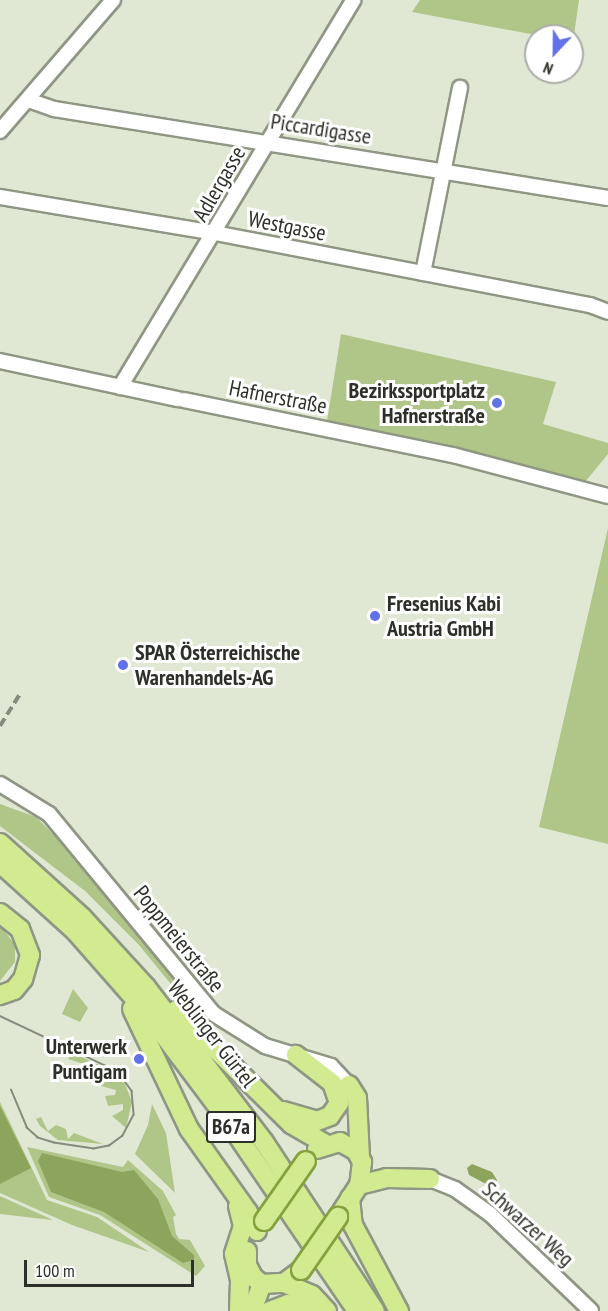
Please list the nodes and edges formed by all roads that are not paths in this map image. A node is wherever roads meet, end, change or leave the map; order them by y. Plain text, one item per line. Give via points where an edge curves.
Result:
1 (112, 0) edge
2 (353, 0) edge
3 (460, 88) dead end
4 (28, 100) junction
5 (0, 131) edge
6 (268, 142) junction
7 (445, 171) junction
8 (0, 197) edge
9 (608, 198) edge
10 (215, 234) junction
11 (423, 273) junction
12 (608, 312) edge
13 (0, 361) edge
14 (120, 387) junction
15 (608, 496) edge
16 (0, 784) edge
17 (0, 843) edge
18 (0, 863) edge
19 (0, 912) edge
20 (94, 951) junction
21 (146, 987) junction
22 (0, 995) edge
23 (296, 1055) junction
24 (349, 1085) junction
25 (276, 1107) junction
26 (330, 1142) junction
27 (361, 1160) junction
28 (430, 1179) junction
29 (229, 1188) junction
30 (355, 1192) junction
31 (260, 1226) junction
32 (284, 1283) junction
33 (262, 1284) junction
34 (239, 1311) edge
35 (252, 1311) edge
36 (270, 1311) edge
37 (315, 1311) edge
38 (327, 1311) edge
39 (357, 1311) edge
40 (375, 1311) edge
41 (399, 1311) edge
42 (591, 1311) edge

1 - 4 street
2 - 6 street, Adlergasse
3 - 7 street
4 - 5 street
4 - 6 street, Piccardigasse via 54,109
6 - 7 street, Piccardigasse
6 - 10 street, Adlergasse
7 - 9 street, Piccardigasse
7 - 11 street
8 - 10 street, Westgasse
10 - 11 street, Westgasse
10 - 14 street, Adlergasse
11 - 12 street, Westgasse via 590,305
13 - 14 street, Hafnerstraße
14 - 15 street, Hafnerstraße via 453,455
16 - 23 street, Poppmeierstraße via 49,814 214,1014 251,1040
17 - 21 main road, Weblinger Gürtel / B67a via 82,917
18 - 20 main road, Weblinger Gürtel / B67a
19 - 22 main road via 20,929 30,955 23,979 14,990
20 - 29 main road via 148,1036 189,1129
20 - 39 main road, Weblinger Gürtel / B67a via 178,1053
21 - 25 main road via 162,994
21 - 40 main road, Weblinger Gürtel / B67a via 264,1142
23 - 24 street, Poppmeierstraße via 331,1066
23 - 25 main road via 332,1083 340,1098 338,1108 317,1121
24 - 26 main road via 349,1115
24 - 27 main road via 357,1098
25 - 26 main road via 301,1132
26 - 27 main road via 351,1147
26 - 31 main road, bridge via 306,1161
27 - 28 main road
27 - 30 main road
28 - 30 main road via 387,1178
28 - 42 street, Schwarzer Weg via 455,1189 490,1214
29 - 31 main road
29 - 34 main road via 243,1226 234,1254 240,1281
30 - 32 main road, bridge via 301,1270
30 - 41 main road via 352,1226
31 - 33 main road via 247,1250 247,1265
32 - 33 main road
32 - 38 main road via 312,1295
33 - 35 main road
36 - 37 main road via 288,1304

